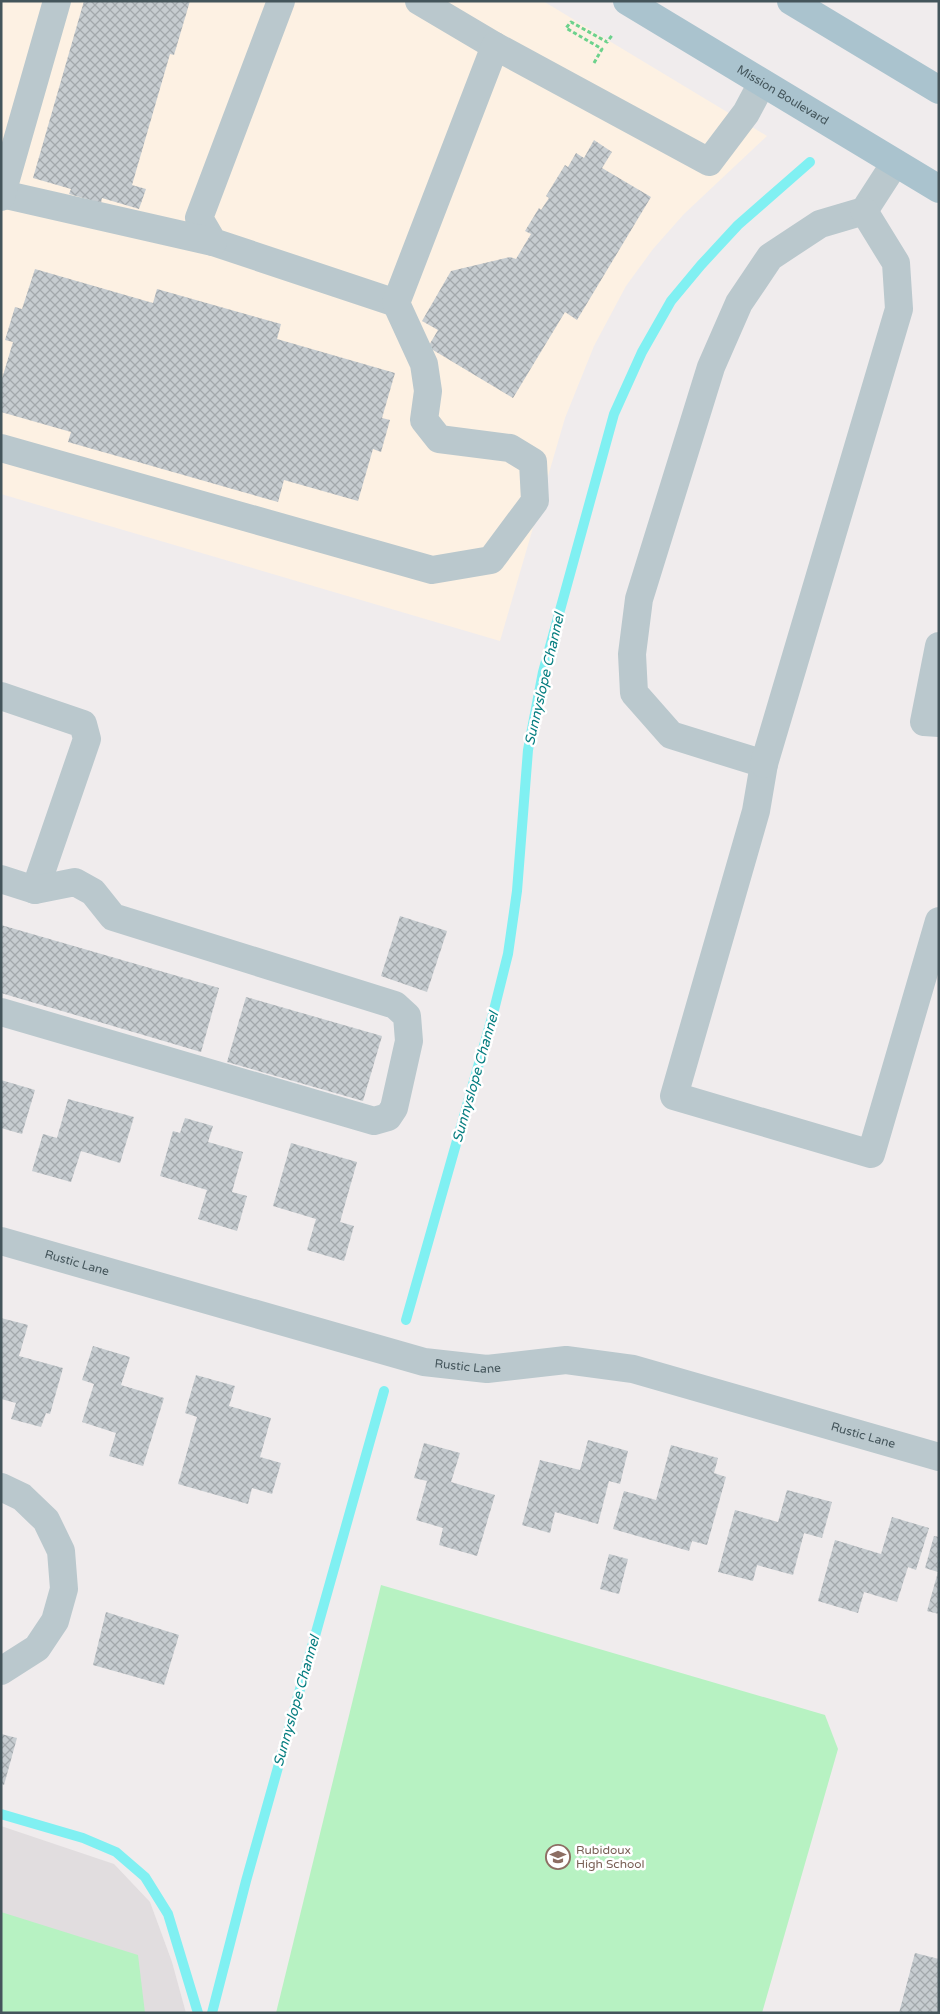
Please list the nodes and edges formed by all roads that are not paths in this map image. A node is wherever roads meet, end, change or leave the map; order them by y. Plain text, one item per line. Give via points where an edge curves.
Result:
1 (57, 1) edge
2 (281, 1) edge
3 (419, 1) edge
4 (627, 1) edge
5 (791, 1) edge
6 (495, 46) junction
7 (762, 83) junction
8 (939, 90) edge
9 (895, 163) junction
10 (939, 189) edge
11 (2, 195) edge
12 (864, 211) junction
13 (213, 242) junction
14 (396, 303) junction
15 (1, 448) edge
16 (939, 646) edge
17 (1, 696) edge
18 (939, 722) edge
19 (764, 764) junction
20 (1, 879) edge
21 (35, 890) junction
22 (939, 921) edge
23 (1, 1012) edge
24 (1, 1241) edge
25 (939, 1457) edge
26 (1, 1487) edge
27 (1, 1671) edge

1 - 11 street
2 - 13 street via 199,218
3 - 6 street
4 - 7 main road, Mission Boulevard
5 - 8 main road
6 - 7 street via 708,162 746,113
6 - 14 street
7 - 9 main road, Mission Boulevard
9 - 10 main road, Mission Boulevard
9 - 12 street
11 - 13 street
12 - 19 street via 896,264 899,309
12 - 19 street via 820,224 770,257 739,303 711,367 639,600 632,654 634,693 671,735
13 - 14 street
14 - 15 street via 424,364 428,391 424,420 439,439 510,448 534,462 535,501 492,560 432,570
16 - 18 street via 924,722
17 - 21 street via 83,724 87,739
19 - 22 street via 756,811 674,1096 871,1154
20 - 21 street
21 - 23 street via 75,882 93,892 113,917 395,1005 408,1016 409,1041 394,1108 388,1117 374,1121
24 - 25 street, Rustic Lane via 424,1362 487,1369 566,1360 633,1369
26 - 27 street via 22,1497 46,1520 61,1551 64,1589 55,1621 38,1648

